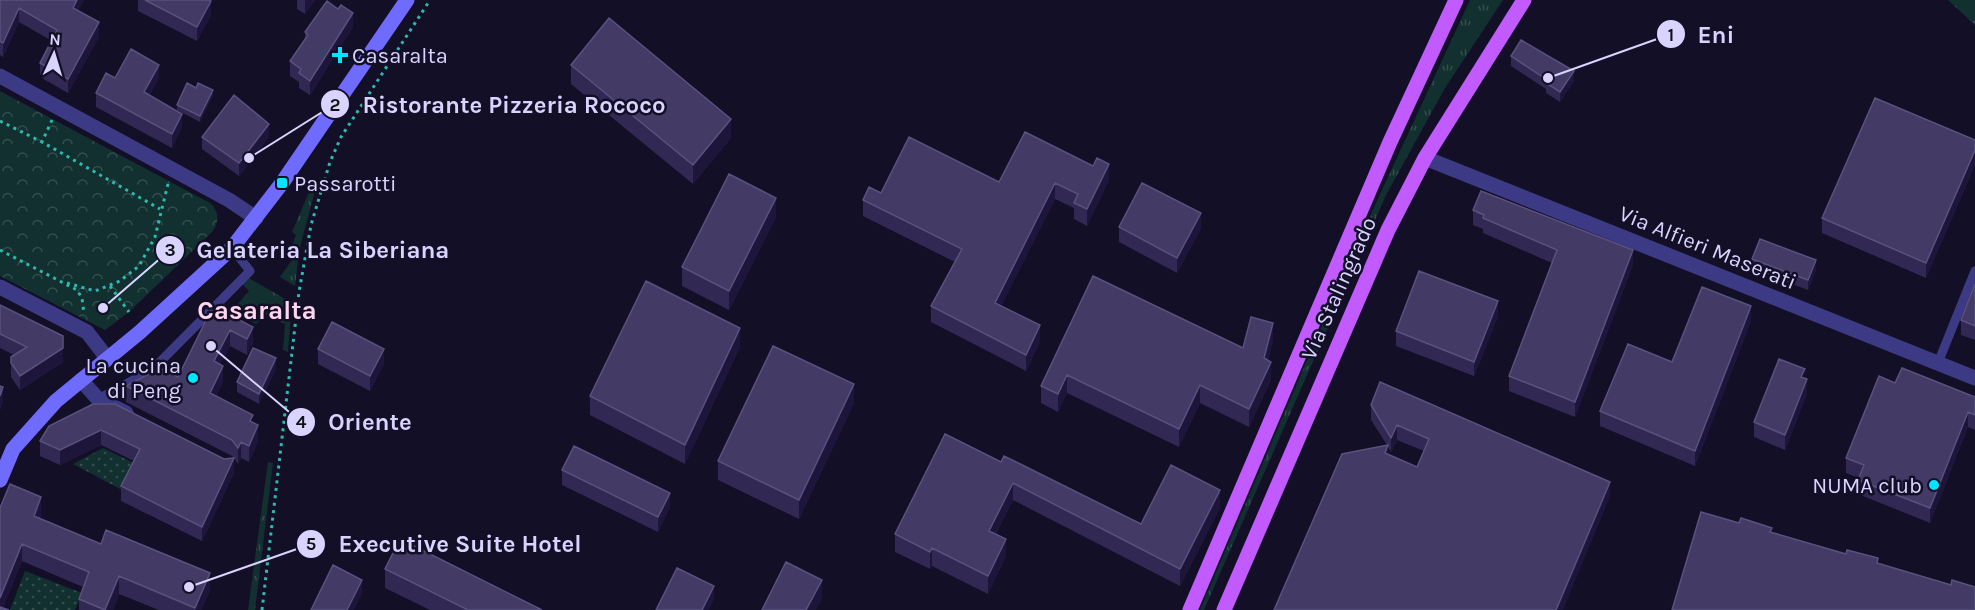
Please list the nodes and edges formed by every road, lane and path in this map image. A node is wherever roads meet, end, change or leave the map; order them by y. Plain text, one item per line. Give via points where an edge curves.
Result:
1 (407, 0) edge
2 (430, 0) edge
3 (1456, 0) edge
4 (1524, 0) edge
5 (0, 76) edge
6 (53, 117) dead end
7 (0, 121) edge
8 (42, 142) junction
9 (1425, 158) junction
10 (171, 179) dead end
11 (160, 209) junction
12 (256, 218) junction
13 (232, 248) junction
14 (0, 250) edge
15 (1975, 271) edge
16 (67, 283) junction
17 (110, 286) junction
18 (0, 287) edge
19 (129, 312) dead end
20 (85, 319) dead end
21 (107, 358) junction
22 (1938, 363) junction
23 (1975, 378) edge
24 (81, 380) junction
25 (98, 399) junction
26 (138, 419) edge
27 (0, 480) edge
28 (262, 610) edge
29 (1190, 610) edge
30 (1224, 610) edge

1 - 12 main road
2 - 28 path via 341,137 310,225 298,292
3 - 29 main road, Via Stalingrado via 1390,142
4 - 9 main road, Via Stalingrado
5 - 12 street
6 - 8 path
7 - 8 path
8 - 11 path
9 - 22 street, Via Alfieri Maserati
9 - 30 main road, Via Stalingrado via 1388,230
10 - 11 path
11 - 17 path via 155,237 146,256 129,275
12 - 13 main road
13 - 21 main road
13 - 25 lane via 250,270 152,370
14 - 16 path
15 - 22 lane
16 - 17 path via 95,291
16 - 20 path via 82,298
17 - 19 path
18 - 21 street via 87,332
21 - 24 main road
22 - 23 street, Via Alfieri Maserati
24 - 25 street
24 - 27 main road via 56,400 13,449
25 - 26 street

